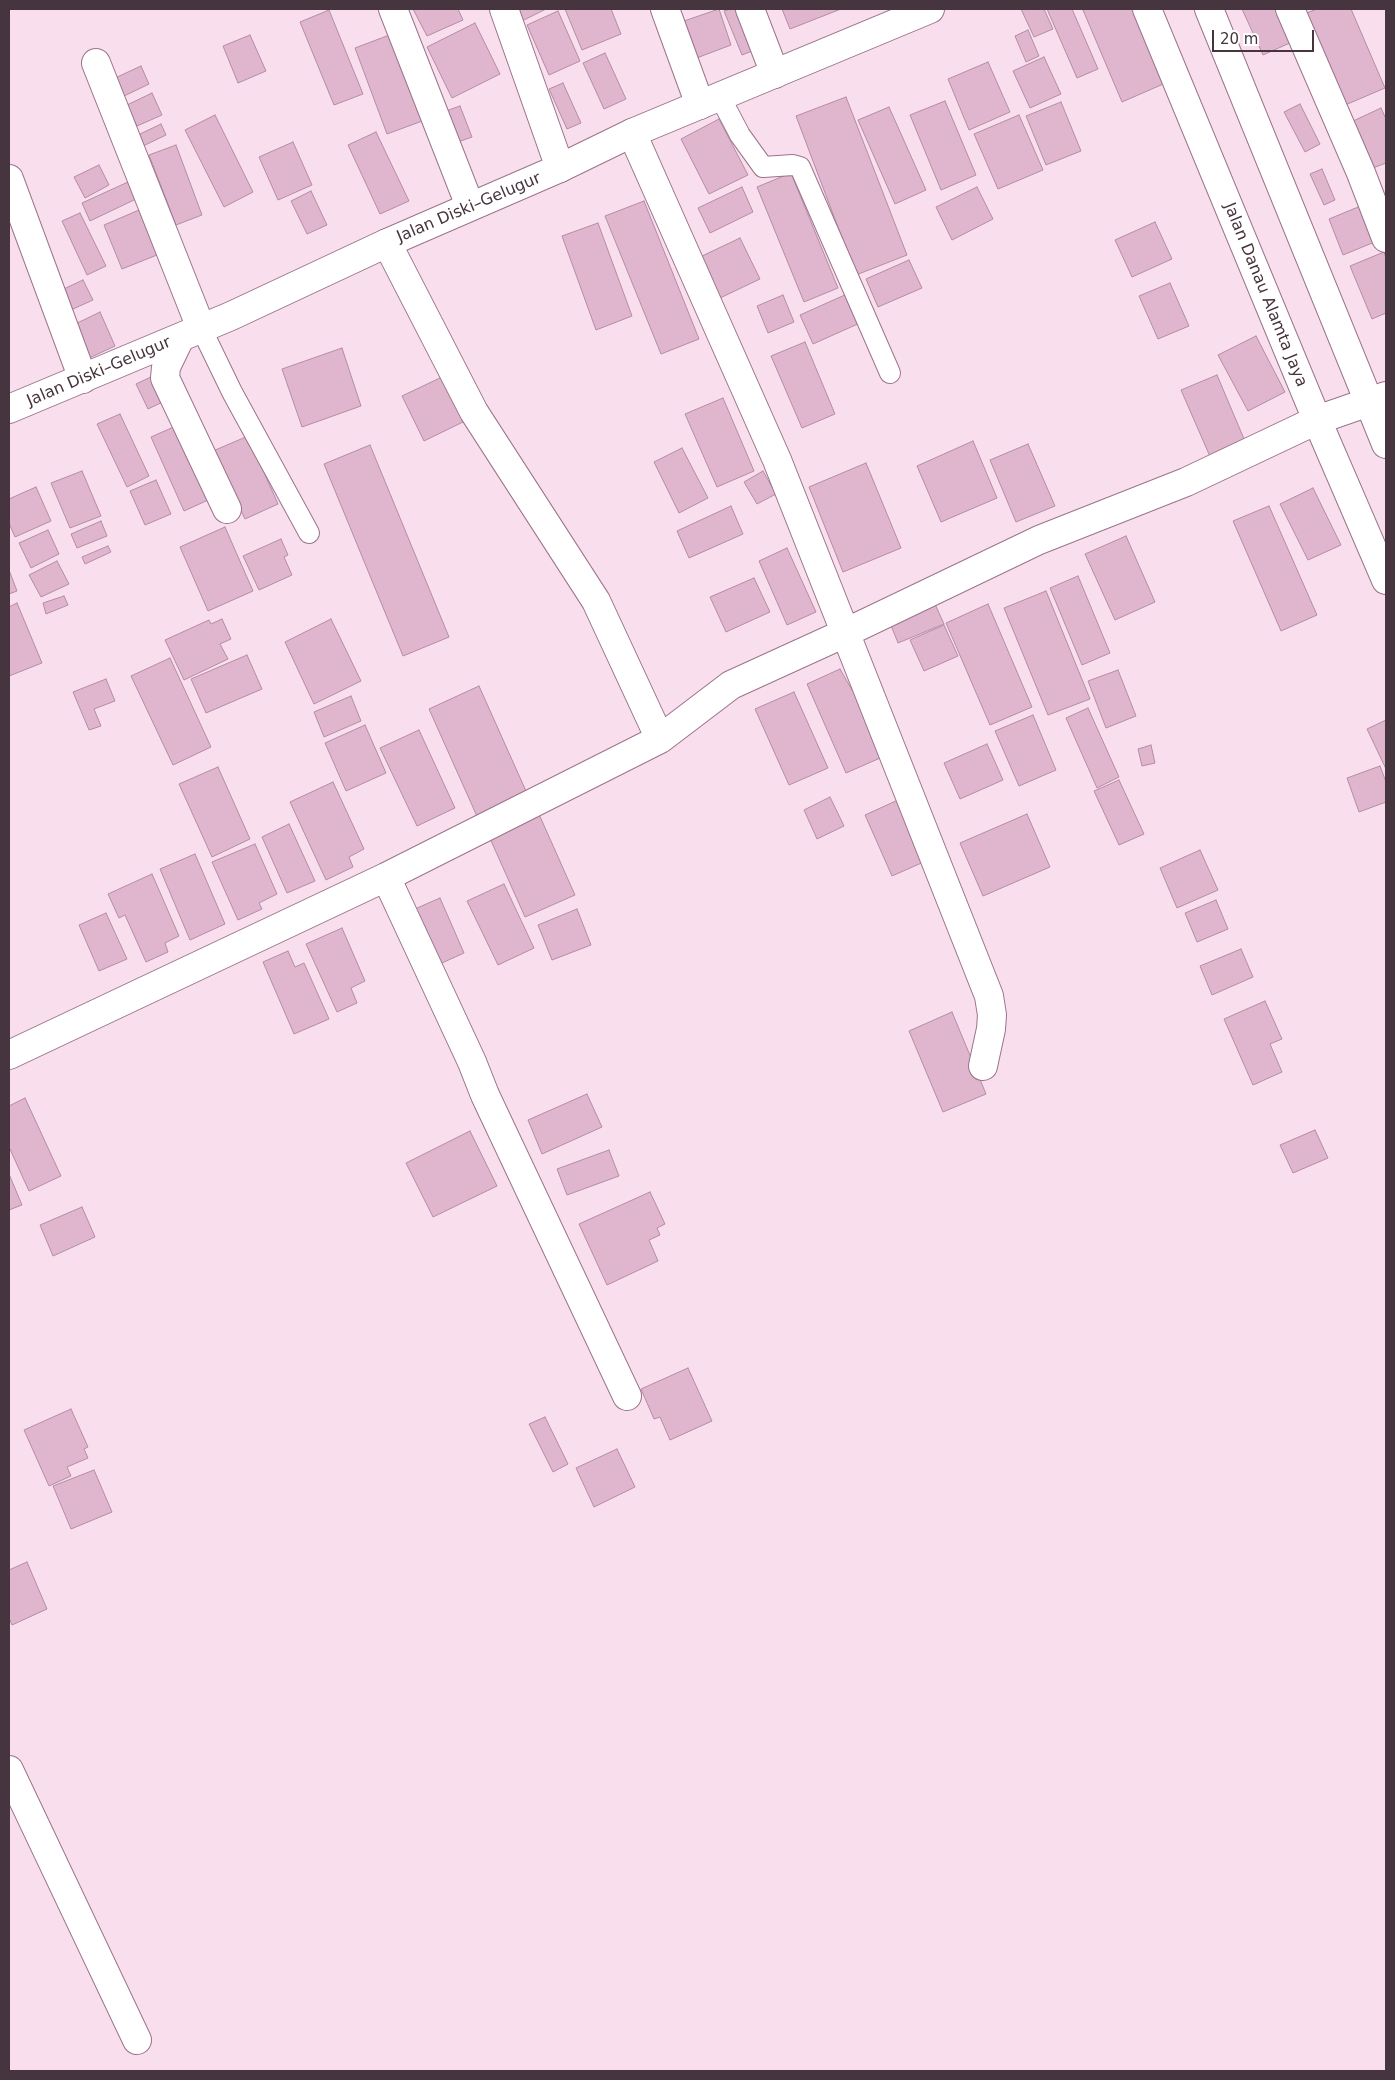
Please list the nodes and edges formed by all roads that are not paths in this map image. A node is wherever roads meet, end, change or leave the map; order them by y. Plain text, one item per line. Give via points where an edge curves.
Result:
1 (393, 9) edge
2 (504, 9) edge
3 (665, 9) edge
4 (750, 9) edge
5 (930, 9) edge
6 (1147, 9) edge
7 (1209, 9) edge
8 (1290, 9) edge
9 (96, 63) dead end
10 (775, 74) junction
11 (710, 101) junction
12 (632, 133) junction
13 (560, 168) junction
14 (9, 179) edge
15 (470, 206) junction
16 (1386, 238) edge
17 (387, 243) junction
18 (191, 333) junction
19 (890, 373) dead end
20 (83, 378) junction
21 (1378, 400) edge
22 (9, 409) edge
23 (1317, 420) junction
24 (1386, 444) edge
25 (227, 510) dead end
26 (309, 533) dead end
27 (1386, 580) edge
28 (845, 633) junction
29 (660, 739) junction
30 (386, 877) junction
31 (9, 1055) edge
32 (983, 1066) dead end
33 (627, 1396) dead end
34 (9, 1770) edge
35 (137, 2040) dead end

1 - 15 street
2 - 13 street
3 - 11 street
4 - 10 street
5 - 10 street, Jalan Diski–Gelugur
6 - 23 street, Jalan Danau Alamta Jaya
7 - 21 street
8 - 16 street
9 - 18 street
10 - 11 street, Jalan Diski–Gelugur
11 - 12 street, Jalan Diski–Gelugur
11 - 19 lane via 740,135 762,167 800,167
12 - 13 street, Jalan Diski–Gelugur
12 - 28 street via 777,460
13 - 15 street, Jalan Diski–Gelugur
14 - 20 street
15 - 17 street, Jalan Diski–Gelugur
17 - 18 street, Jalan Diski–Gelugur
17 - 29 street via 474,412 596,601
18 - 20 street, Jalan Diski–Gelugur
18 - 25 street via 166,368 166,378
18 - 26 lane via 232,392
20 - 22 street, Jalan Diski–Gelugur
21 - 23 street
21 - 24 street
23 - 27 street, Jalan Danau Alamta Jaya
23 - 28 street via 1186,482 1039,540
28 - 29 street via 731,685
28 - 32 street via 989,996 991,1028
29 - 30 street
30 - 31 street
30 - 33 street
34 - 35 street

